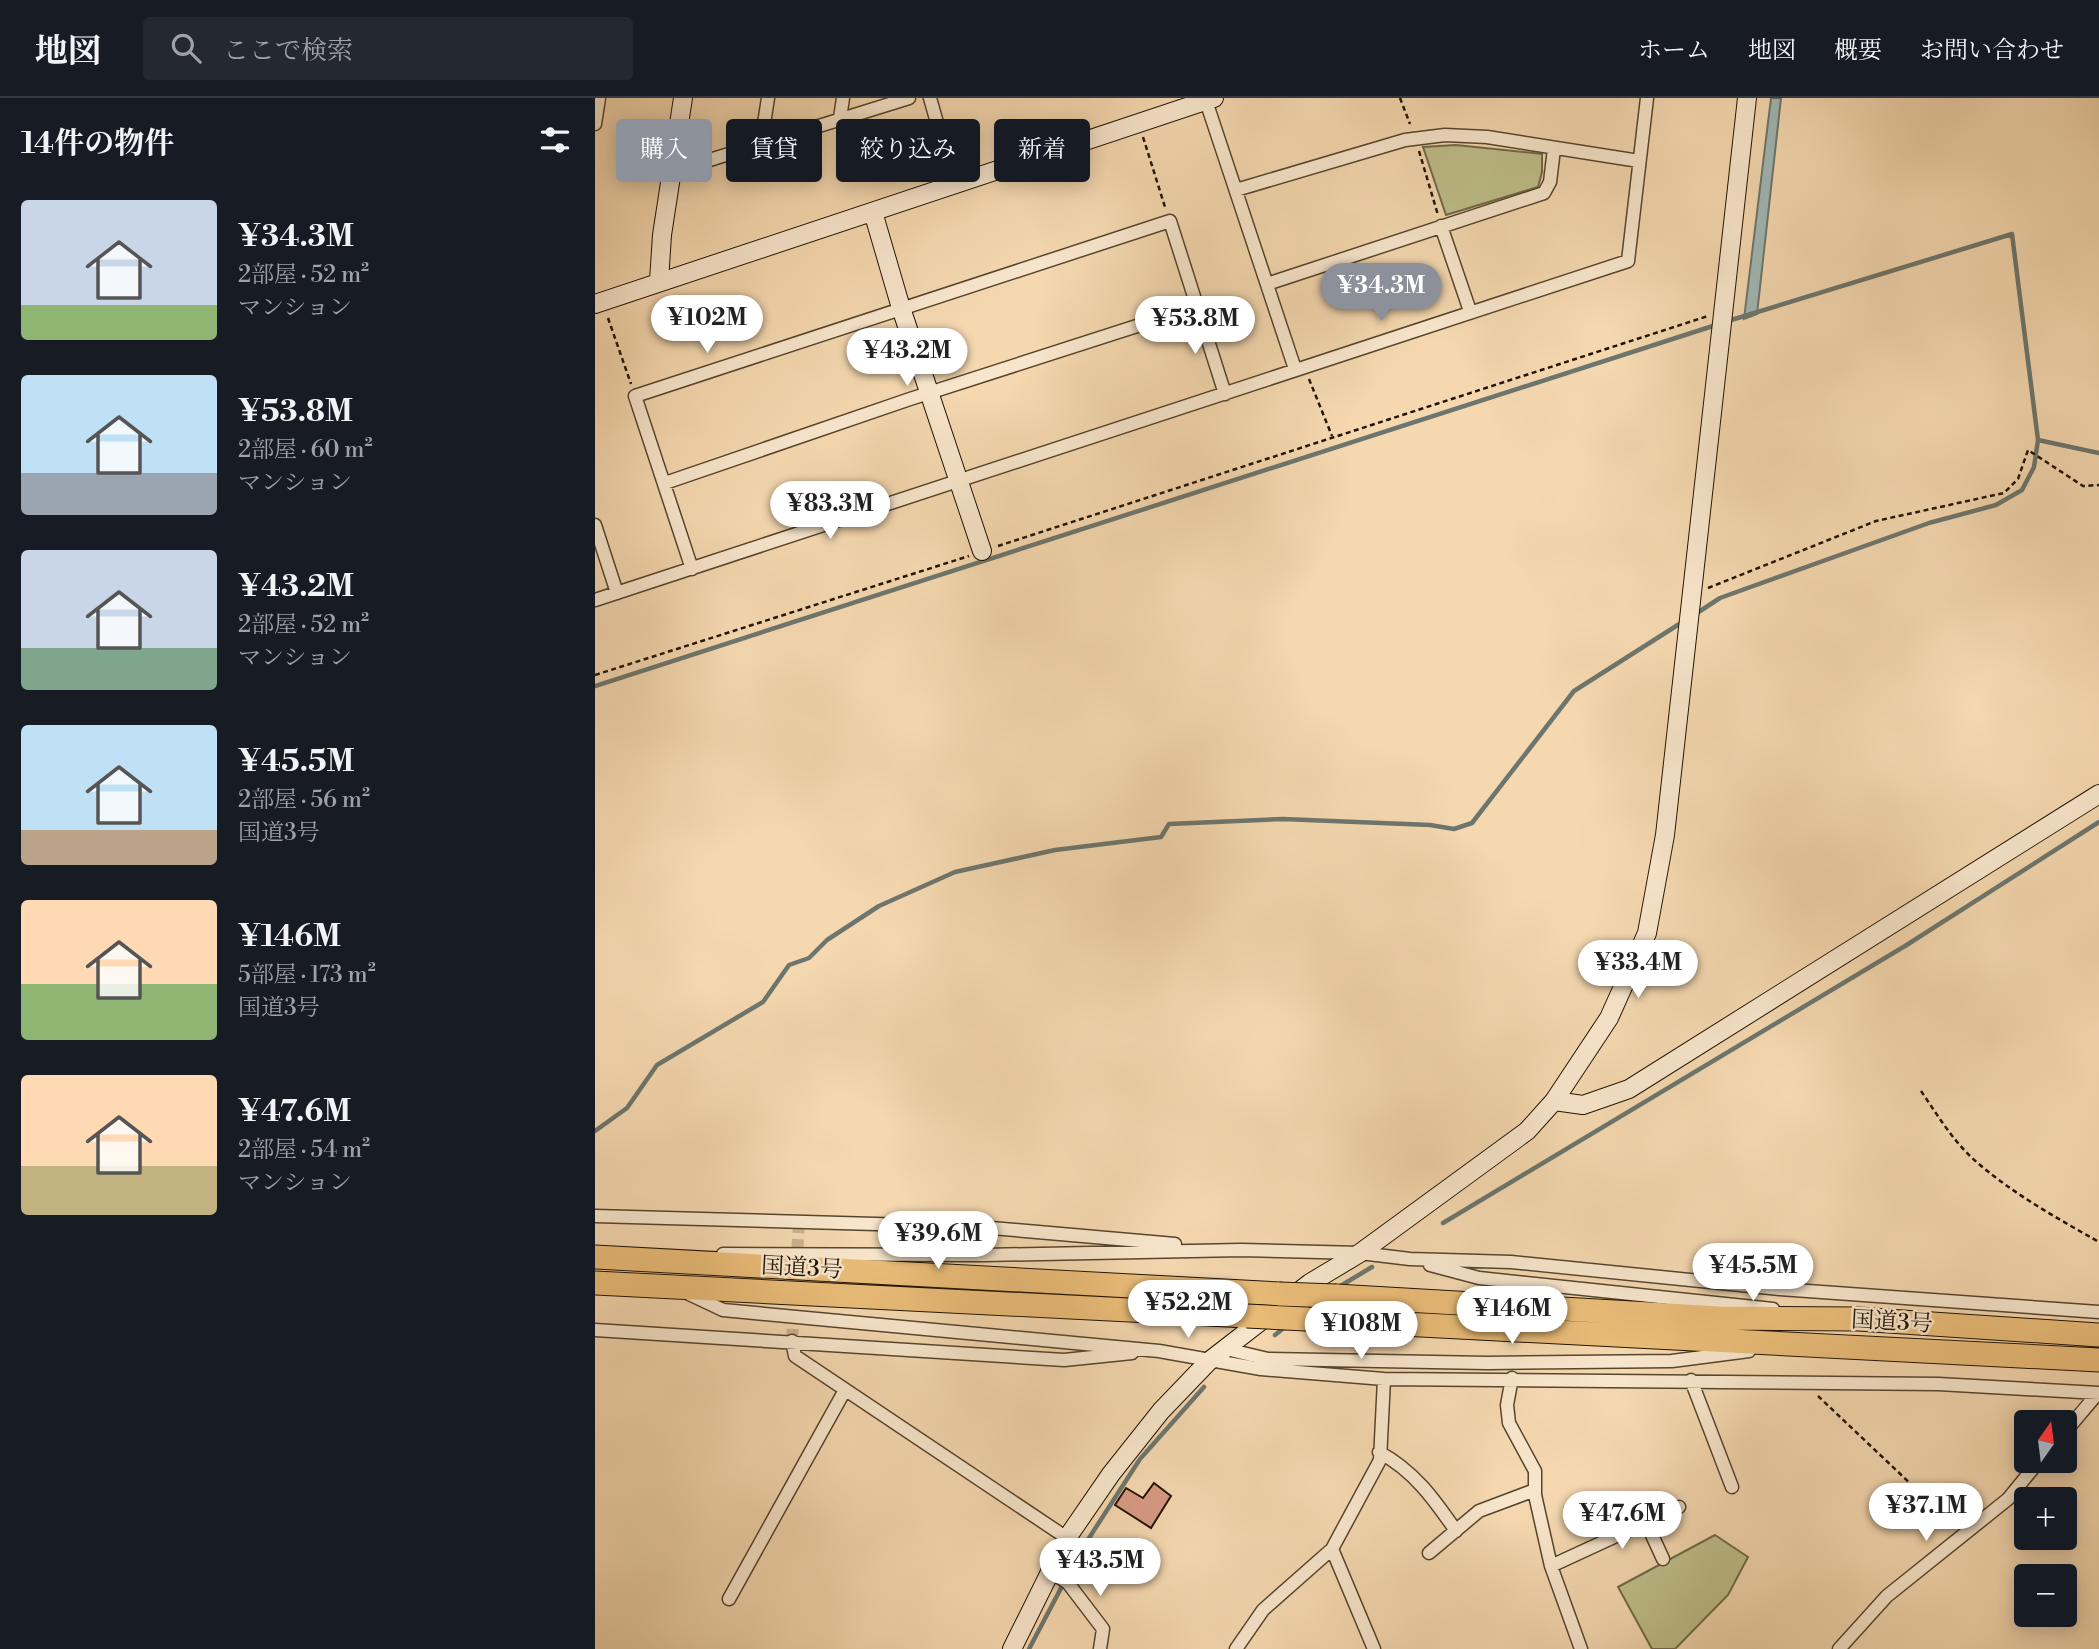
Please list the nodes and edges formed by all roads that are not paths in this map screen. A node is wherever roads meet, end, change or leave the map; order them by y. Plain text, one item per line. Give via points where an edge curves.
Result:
1 (599, 98) edge
2 (683, 98) edge
3 (768, 98) edge
4 (843, 98) edge
5 (909, 98) edge
6 (930, 98) edge
7 (1647, 98) edge
8 (1747, 98) edge
9 (1210, 99) edge
10 (840, 118) junction
11 (680, 119) edge
12 (765, 119) edge
13 (595, 124) edge
14 (822, 124) edge
15 (1554, 149) junction
16 (1639, 162) junction
17 (670, 182) edge
18 (955, 186) junction
19 (1235, 190) junction
20 (873, 212) junction
21 (1441, 226) junction
22 (659, 281) junction
23 (1267, 284) junction
24 (599, 303) edge
25 (1196, 307) junction
26 (901, 308) junction
27 (1470, 310) junction
28 (1299, 368) junction
29 (929, 393) junction
30 (1225, 394) junction
31 (958, 482) junction
32 (665, 483) junction
33 (595, 525) edge
34 (982, 551) road end
35 (692, 569) junction
36 (617, 593) junction
37 (595, 600) edge
38 (2099, 794) edge
39 (1554, 1101) junction
40 (595, 1216) edge
41 (1241, 1250) junction
42 (1360, 1253) junction
43 (595, 1257) edge
44 (635, 1258) junction
45 (1410, 1259) junction
46 (595, 1283) edge
47 (675, 1288) junction
48 (2099, 1312) edge
49 (1857, 1319) junction
50 (595, 1330) edge
51 (2099, 1335) edge
52 (792, 1341) junction
53 (1798, 1344) junction
54 (1226, 1349) junction
55 (1159, 1350) junction
56 (2099, 1360) edge
57 (1208, 1362) junction
58 (1511, 1378) junction
59 (1384, 1379) junction
60 (1691, 1380) junction
61 (845, 1390) junction
62 (2099, 1393) edge
63 (2077, 1418) edge
64 (1379, 1452) junction
65 (2028, 1474) edge
66 (1732, 1487) dead end
67 (1535, 1490) junction
68 (1679, 1507) dead end
69 (1646, 1522) junction
70 (1456, 1531) junction
71 (1067, 1538) junction
72 (1332, 1549) junction
73 (1429, 1553) dead end
74 (1663, 1559) dead end
75 (1551, 1566) junction
76 (1050, 1571) junction
77 (729, 1599) dead end
78 (1012, 1649) edge
79 (1100, 1649) edge
80 (1236, 1649) edge
81 (1374, 1649) edge
82 (1581, 1649) edge
83 (1839, 1649) edge

1 - 13 street
2 - 11 street
3 - 12 street
4 - 10 street
5 - 10 street
6 - 18 street
7 - 16 street
8 - 39 street via 1665,835 1647,933 1609,1018
9 - 18 street
9 - 19 street
10 - 14 street
15 - 16 street
15 - 19 street via 1445,135 1415,139
15 - 21 street via 1544,193
16 - 27 street via 1628,261
17 - 22 street
18 - 20 street
19 - 23 street
20 - 22 street
20 - 26 street
21 - 23 street
21 - 27 street
22 - 24 street
23 - 28 street
25 - 26 street via 1170,221
25 - 29 street
25 - 30 street
26 - 29 street
26 - 32 street via 635,396
27 - 28 street
28 - 30 street
29 - 31 street
29 - 32 street
30 - 31 street
31 - 34 street
31 - 35 street
32 - 35 street
33 - 36 street
35 - 36 street
36 - 37 street
38 - 39 street via 1629,1089 1583,1105
39 - 42 street via 1527,1130
40 - 41 street via 980,1227
41 - 42 street
41 - 44 street via 984,1255 769,1252
42 - 45 street
42 - 54 street via 1310,1283
43 - 44 highway, 国道3号
44 - 49 highway, 国道3号, bridge via 1719,1318
45 - 48 street via 1511,1262 1780,1289
45 - 49 street via 1479,1278
46 - 47 highway, 国道3号
47 - 53 highway, 国道3号, bridge
47 - 55 street via 723,1310
49 - 51 highway, 国道3号
50 - 52 street
52 - 55 street via 1064,1360
52 - 61 street via 795,1356
53 - 54 street via 1672,1361 1343,1362 1268,1359
53 - 56 highway, 国道3号
54 - 57 street
55 - 57 street
57 - 59 street
57 - 71 street via 1161,1411
58 - 59 street
58 - 60 street
58 - 67 street via 1509,1423 1535,1471
59 - 64 street
60 - 62 street via 1938,1384
60 - 66 street
61 - 71 street
61 - 77 street
62 - 63 street
64 - 70 street via 1412,1474
64 - 72 street via 1380,1460
65 - 83 street via 2008,1499 1887,1596
67 - 70 street via 1479,1511
67 - 75 street
68 - 69 street
69 - 74 street
69 - 75 street
70 - 73 street
71 - 76 street
72 - 80 street via 1263,1610
72 - 81 street
75 - 82 street
76 - 78 street
76 - 79 street via 1068,1583 1103,1629

